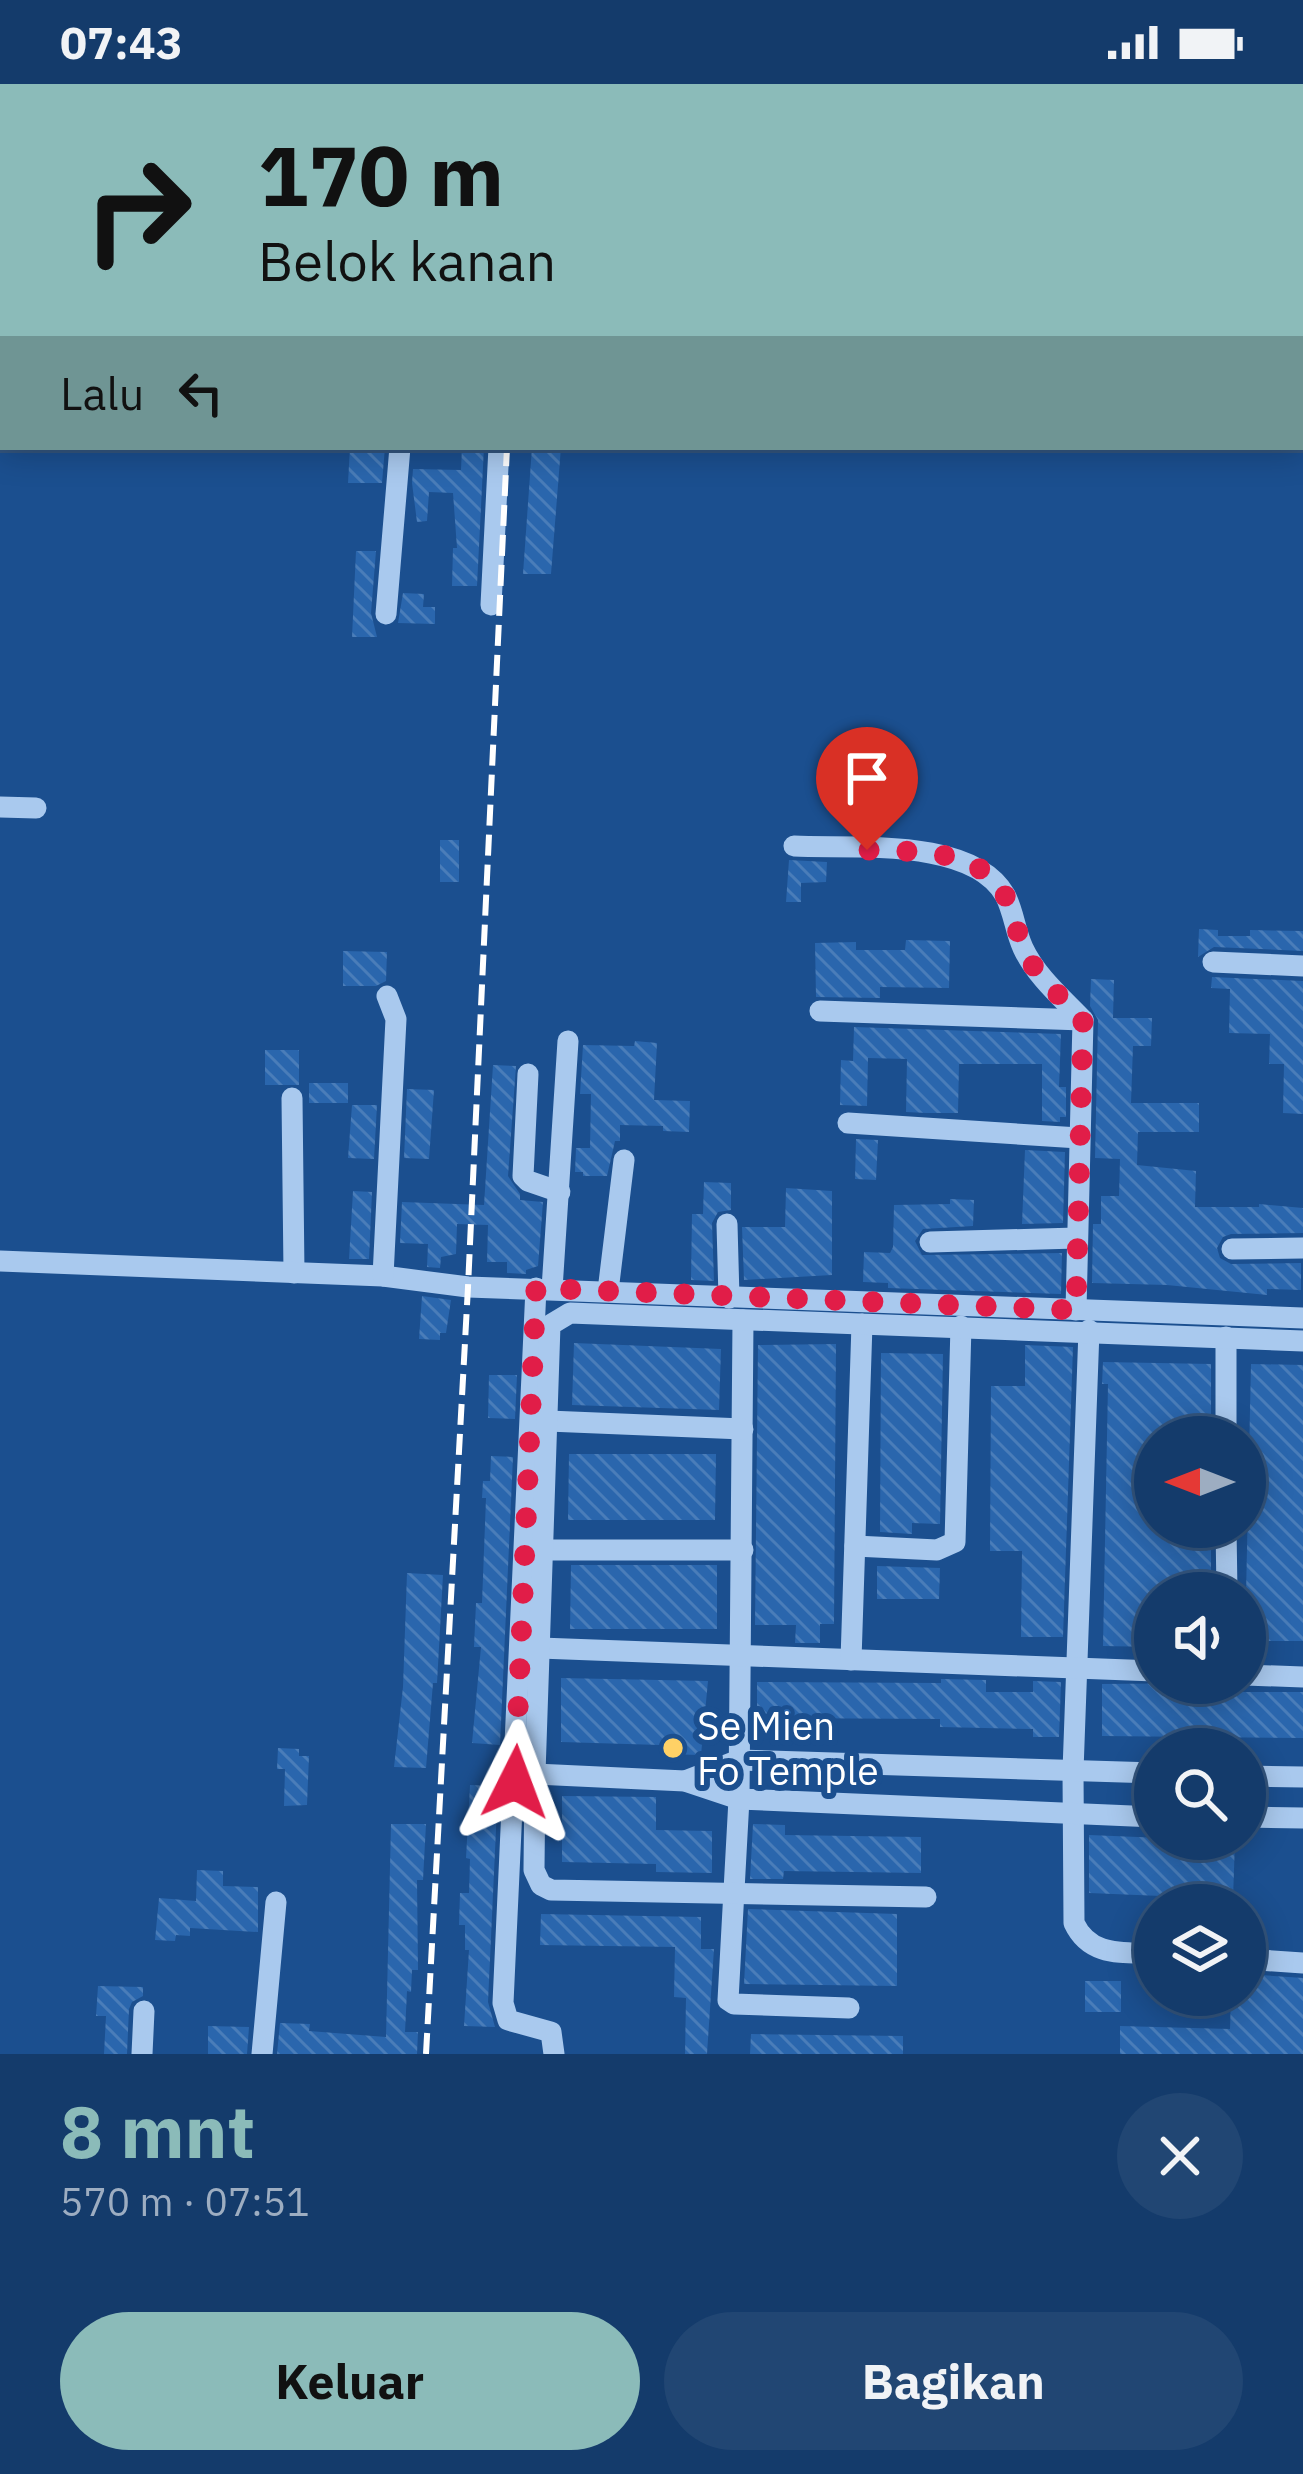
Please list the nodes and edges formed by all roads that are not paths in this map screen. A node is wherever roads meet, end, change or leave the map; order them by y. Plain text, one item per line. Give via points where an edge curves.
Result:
1 (400, 450) edge
2 (499, 450) edge
3 (491, 604) dead end
4 (386, 614) dead end
5 (0, 807) edge
6 (35, 808) dead end
7 (794, 846) dead end
8 (1213, 962) dead end
9 (1303, 966) edge
10 (387, 996) dead end
11 (820, 1011) dead end
12 (1083, 1020) junction
13 (568, 1041) dead end
14 (528, 1074) dead end
15 (292, 1098) dead end
16 (848, 1123) dead end
17 (1078, 1138) junction
18 (624, 1160) dead end
19 (560, 1192) junction
20 (727, 1224) dead end
21 (1076, 1238) junction
22 (930, 1242) dead end
23 (1303, 1248) edge
24 (1232, 1249) dead end
25 (0, 1261) edge
26 (294, 1273) junction
27 (382, 1276) junction
28 (544, 1288) junction
29 (608, 1291) junction
30 (729, 1298) junction
31 (1076, 1310) junction
32 (1303, 1318) edge
33 (743, 1320) junction
34 (862, 1324) junction
35 (961, 1327) junction
36 (1089, 1330) junction
37 (1226, 1337) junction
38 (1303, 1341) edge
39 (1226, 1416) edge
40 (548, 1421) junction
41 (743, 1429) junction
42 (855, 1546) junction
43 (543, 1550) junction
44 (743, 1550) junction
45 (540, 1648) junction
46 (742, 1656) junction
47 (851, 1660) junction
48 (1076, 1668) junction
49 (1134, 1670) edge
50 (1266, 1676) edge
51 (1303, 1677) edge
52 (740, 1760) junction
53 (1073, 1772) junction
54 (1134, 1773) edge
55 (535, 1774) junction
56 (1266, 1776) edge
57 (1303, 1777) edge
58 (685, 1781) junction
59 (739, 1799) junction
60 (1072, 1816) junction
61 (1134, 1816) edge
62 (1266, 1817) edge
63 (1303, 1818) edge
64 (734, 1892) junction
65 (926, 1898) dead end
66 (276, 1902) dead end
67 (1134, 1952) edge
68 (1266, 1960) edge
69 (1303, 1963) edge
70 (849, 2008) dead end
71 (144, 2011) dead end
72 (142, 2054) edge
73 (262, 2054) edge
74 (554, 2054) edge

1 - 4 street
2 - 3 street
5 - 6 street
7 - 12 street via 939,854 981,870 1004,893 1037,972
8 - 9 street
10 - 27 street via 396,1019
11 - 12 street
12 - 17 street
13 - 19 street
14 - 19 street via 524,1176
15 - 26 street
16 - 17 street
17 - 21 street
18 - 29 street
19 - 28 street
20 - 30 street
21 - 22 street
21 - 31 street
23 - 24 street
25 - 26 street
26 - 27 street
27 - 28 street
28 - 29 street
28 - 74 street via 503,2002 508,2020 551,2032
29 - 30 street
30 - 31 street
31 - 32 street
33 - 34 street
33 - 40 street via 562,1315 548,1330
33 - 41 street
34 - 35 street
34 - 42 street
35 - 36 street
35 - 42 street via 955,1542 937,1550
36 - 37 street
36 - 48 street
37 - 38 street
37 - 39 street
40 - 41 street
40 - 43 street
41 - 44 street
42 - 47 street
43 - 44 street
43 - 45 street
44 - 46 street
45 - 46 street
45 - 55 street
46 - 47 street
46 - 52 street
47 - 48 street
48 - 49 street
48 - 53 street
50 - 51 street
52 - 53 street
52 - 58 street
52 - 59 street
53 - 54 street
53 - 60 street
55 - 58 street
55 - 64 street via 534,1870 545,1888
56 - 57 street
58 - 59 street
59 - 60 street
59 - 64 street
60 - 61 street
60 - 67 street via 1074,1923 1100,1950
62 - 63 street
64 - 65 street
64 - 70 street via 729,2002
66 - 73 street
68 - 69 street
71 - 72 street

